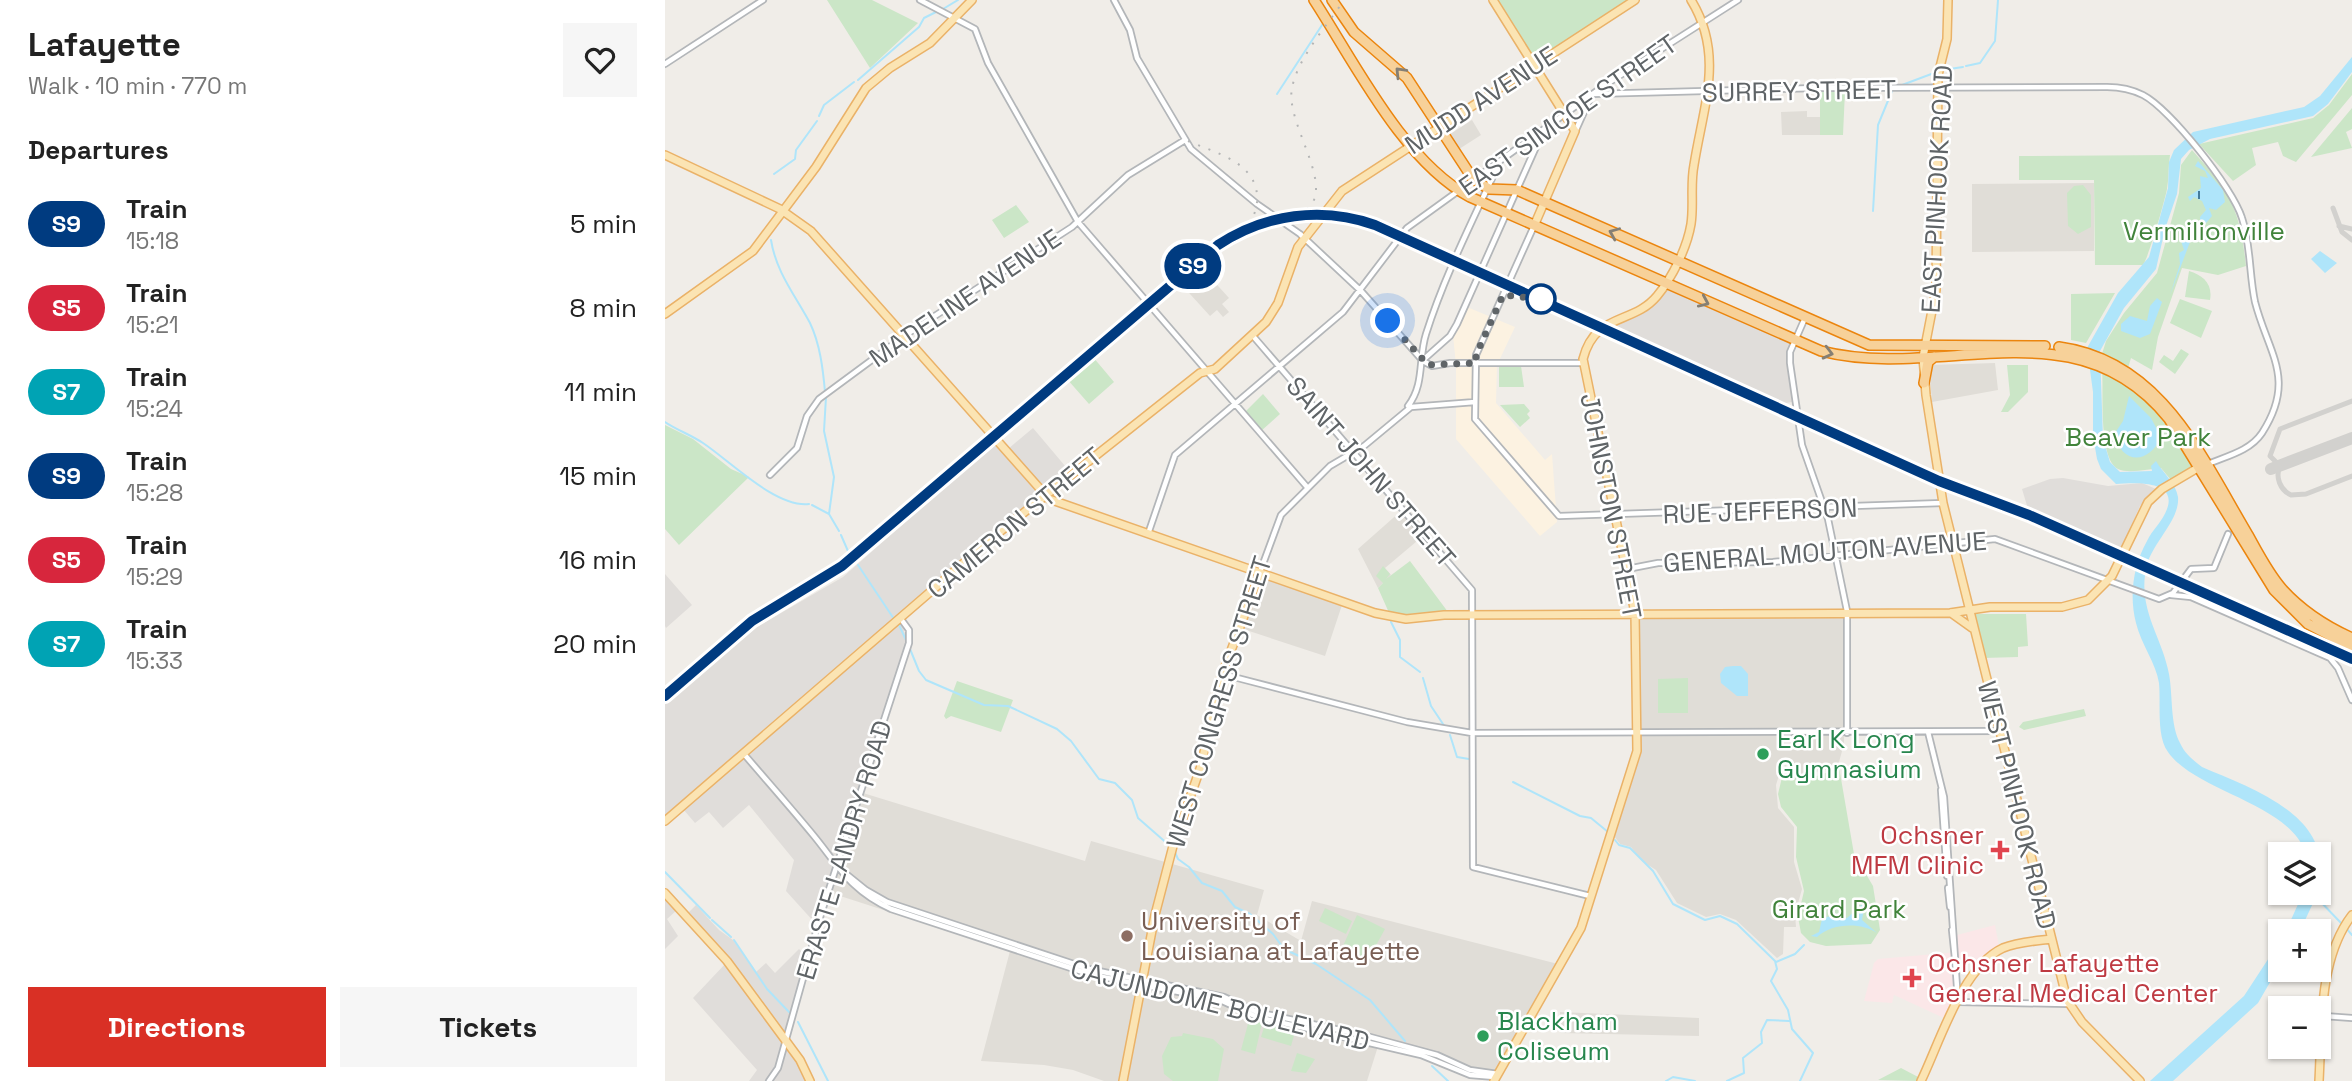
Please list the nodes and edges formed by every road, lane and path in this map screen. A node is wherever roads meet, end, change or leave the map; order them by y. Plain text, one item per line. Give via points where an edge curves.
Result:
1 (763, 0) edge
2 (920, 0) edge
3 (972, 0) edge
4 (1114, 0) edge
5 (1315, 0) edge
6 (1331, 0) edge
7 (1493, 0) edge
8 (1635, 0) edge
9 (1691, 0) edge
10 (1738, 0) edge
11 (1948, 0) edge
12 (955, 17) junction
13 (1704, 22) junction
14 (665, 64) edge
15 (1533, 66) junction
16 (1937, 88) junction
17 (1708, 93) junction
18 (1592, 94) junction
19 (1563, 115) junction
20 (1439, 127) junction
21 (1545, 128) junction
22 (1575, 133) junction
23 (1185, 140) junction
24 (1409, 147) junction
25 (666, 157) edge
26 (1500, 160) junction
27 (1473, 179) junction
28 (1487, 189) junction
29 (1458, 190) junction
30 (1517, 190) junction
31 (1481, 202) junction
32 (1544, 202) junction
33 (1330, 204) joint
34 (784, 212) junction
35 (1507, 214) junction
36 (1078, 222) junction
37 (1534, 226) junction
38 (1304, 238) junction
39 (1677, 261) junction
40 (1665, 284) junction
41 (1361, 291) junction
42 (665, 314) edge
43 (1805, 318) junction
44 (1253, 336) junction
45 (904, 338) junction
46 (1794, 342) junction
47 (2073, 352) junction
48 (1927, 354) junction
49 (1422, 360) junction
50 (1476, 363) junction
51 (1582, 363) junction
52 (1280, 368) junction
53 (1207, 371) junction
54 (1924, 383) joint
55 (1415, 395) junction
56 (1475, 402) junction
57 (1435, 403) junction
58 (1237, 405) junction
59 (1406, 410) junction
60 (1354, 453) junction
61 (2218, 460) junction
62 (2205, 471) junction
63 (769, 475) dead end
64 (1307, 487) junction
65 (1045, 496) junction
66 (1943, 503) junction
67 (1824, 509) junction
68 (1614, 516) junction
69 (2233, 533) junction
70 (1147, 534) junction
71 (1953, 543) junction
72 (1836, 555) junction
73 (2258, 560) junction
74 (1626, 570) junction
75 (1260, 573) junction
76 (2110, 581) junction
77 (2177, 589) junction
78 (2181, 594) junction
79 (2171, 595) junction
80 (1969, 610) junction
81 (1950, 613) junction
82 (1847, 614) junction
83 (1472, 615) junction
84 (1636, 615) junction
85 (901, 619) junction
86 (1973, 630) junction
87 (2352, 638) edge
88 (2352, 647) edge
89 (1222, 674) junction
90 (2352, 700) edge
91 (1999, 731) junction
92 (1637, 732) junction
93 (1928, 732) junction
94 (1472, 733) junction
95 (1847, 733) junction
96 (744, 754) junction
97 (665, 821) edge
98 (837, 867) junction
99 (665, 893) edge
100 (1592, 897) junction
101 (2352, 915) edge
102 (2051, 939) junction
103 (1957, 981) junction
104 (1142, 983) junction
105 (1967, 983) junction
106 (1195, 996) junction
107 (1219, 996) junction
108 (2327, 996) edge
109 (1958, 1002) junction
110 (1969, 1002) junction
111 (2069, 1004) junction
112 (1953, 1013) junction
113 (2331, 1016) edge
114 (2352, 1018) edge
115 (1372, 1040) junction
116 (786, 1042) junction
117 (2321, 1059) edge
118 (1496, 1077) edge
119 (808, 1079) edge
120 (769, 1081) edge
121 (1123, 1081) edge
122 (1921, 1081) edge
123 (2140, 1081) edge
124 (2319, 1081) edge

1 - 14 street
2 - 12 street
3 - 12 main road
4 - 23 street via 1130,30 1137,58
5 - 6 highway via 1324,6
5 - 24 highway
20 -> 6 highway via 1406,78 1354,32
7 - 15 main road
8 - 15 main road, MUDD AVENUE
9 - 13 main road
10 - 13 street, EAST SIMCOE STREET
11 - 16 main road, EAST PINHOOK ROAD via 1948,39
12 - 34 main road via 927,46 866,88
12 - 36 street via 978,33 998,83
13 - 17 main road via 1709,44
13 - 18 street, EAST SIMCOE STREET
15 - 19 main road
15 - 20 main road, MUDD AVENUE
16 - 17 street, SURREY STREET
16 - 48 main road, EAST PINHOOK ROAD via 1936,290
16 - 61 street, SURREY STREET via 2123,88 2151,100 2229,188 2240,211 2255,300 2280,374 2262,433 2249,446
17 - 18 street, SURREY STREET
17 - 39 main road via 1693,167 1690,228
18 - 19 street, EAST SIMCOE STREET
18 - 22 street
19 - 21 street, EAST SIMCOE STREET
19 - 22 main road
20 - 24 main road, MUDD AVENUE
20 - 27 highway
21 - 26 street, EAST SIMCOE STREET
21 - 30 street
22 - 32 main road
23 - 36 street, MADELINE AVENUE via 1126,176
23 - 38 street via 1192,151
24 - 29 highway
24 - 33 main road, MUDD AVENUE
25 - 34 main road
26 - 27 street, EAST SIMCOE STREET
26 - 28 street
27 - 28 highway
27 - 29 street, EAST SIMCOE STREET
28 - 30 highway
28 - 31 street
29 - 31 highway
29 - 41 street, EAST SIMCOE STREET via 1401,234
30 - 32 highway
30 - 35 street
31 - 35 highway
31 - 49 street via 1425,337
32 - 37 main road
39 -> 32 highway
33 - 38 main road, CAMERON STREET
34 - 42 main road via 753,251
34 - 45 main road via 818,238
35 - 37 highway
35 - 49 street via 1452,333
36 - 45 street, MADELINE AVENUE
36 - 53 street
37 - 40 highway
37 - 50 street, RUE JEFFERSON
38 - 41 street
38 - 44 main road, CAMERON STREET via 1275,309
39 - 40 main road
39 - 43 highway
40 -> 46 highway
40 - 51 main road, JOHNSTON STREET via 1648,304 1602,327 1589,342
41 - 49 street
41 - 52 street, EAST SIMCOE STREET via 1343,313
43 - 46 street
43 - 48 highway via 1869,345
44 - 52 street, SAINT JOHN STREET
44 - 53 main road, CAMERON STREET
45 - 63 street, MADELINE AVENUE via 814,404 797,447
45 - 65 main road
46 -> 48 highway via 1847,357
46 - 67 street via 1789,357 1796,417
47 - 48 highway
47 - 48 highway via 2033,346 1946,346
47 - 62 highway via 2111,366 2140,388 2161,409
48 - 54 highway
49 - 50 street via 1432,366
49 - 55 street
50 - 51 street
50 - 56 street, RUE JEFFERSON
51 - 68 main road, JOHNSTON STREET
52 - 58 street, EAST SIMCOE STREET
52 - 60 street, SAINT JOHN STREET
53 - 58 street
53 - 65 main road, CAMERON STREET
54 - 66 main road
55 - 57 street
55 - 59 street
56 - 57 street
56 - 68 street, RUE JEFFERSON via 1476,422 1559,516
57 - 59 street, WEST CONGRESS STREET
58 - 64 street
58 - 70 street, EAST SIMCOE STREET via 1175,455
59 - 60 street, WEST CONGRESS STREET
60 - 64 street, WEST CONGRESS STREET
60 - 83 street, SAINT JOHN STREET via 1468,584 1474,599
61 - 62 street, SURREY STREET
61 - 62 street
62 - 69 highway
62 - 73 highway via 2252,543 2272,559
62 - 76 main road via 2155,496
64 - 75 street, WEST CONGRESS STREET via 1281,515
65 - 70 main road
65 - 85 main road, CAMERON STREET
66 - 67 street, RUE JEFFERSON
66 - 71 main road, WEST PINHOOK ROAD
67 - 68 street, RUE JEFFERSON
67 - 72 street
68 - 74 main road, JOHNSTON STREET
69 - 73 highway
69 - 77 street via 2215,567 2191,569
70 - 75 main road
71 - 72 street, GENERAL MOUTON AVENUE
71 - 76 street, GENERAL MOUTON AVENUE via 2006,541
71 - 80 main road, WEST PINHOOK ROAD
72 - 74 street, GENERAL MOUTON AVENUE via 1773,562 1658,563
72 - 82 street
73 - 87 highway via 2302,608
73 - 88 highway via 2274,590 2299,617
74 - 84 main road, JOHNSTON STREET
75 - 83 main road via 1387,617
75 - 89 main road, WEST CONGRESS STREET
76 - 79 street, GENERAL MOUTON AVENUE via 2159,599
76 - 80 main road via 2070,608
77 - 78 street
77 - 79 street
78 - 79 street, GENERAL MOUTON AVENUE
78 - 90 street via 2330,658
80 - 81 main road
80 - 86 main road, WEST PINHOOK ROAD
81 - 82 main road
81 - 86 main road
82 - 84 main road
82 - 95 street
83 - 84 main road
83 - 94 street, SAINT JOHN STREET
84 - 92 main road, JOHNSTON STREET
85 - 96 main road, CAMERON STREET
85 - 98 street, ERASTE LANDRY ROAD via 910,639
86 - 91 main road, WEST PINHOOK ROAD
89 - 94 street via 1407,722
89 - 104 main road, WEST CONGRESS STREET via 1201,766 1172,848
91 - 93 street
91 - 102 main road, WEST PINHOOK ROAD
92 - 94 street
92 - 95 street
92 - 100 main road, JOHNSTON STREET via 1633,771
93 - 95 street
93 - 103 street via 1942,790
94 - 100 street, SAINT JOHN STREET via 1473,867
96 - 97 main road, CAMERON STREET
96 - 98 street, CAJUNDOME BOULEVARD
98 - 104 street, CAJUNDOME BOULEVARD via 895,905
98 - 116 street, ERASTE LANDRY ROAD
99 - 116 main road via 727,961
100 - 118 main road, JOHNSTON STREET via 1574,943
101 - 108 main road via 2330,962
102 - 105 main road via 2003,948 1981,964
102 - 111 main road, WEST PINHOOK ROAD
103 - 105 street via 1961,986
103 - 109 street
104 - 106 street, CAJUNDOME BOULEVARD
104 - 107 street, CAJUNDOME BOULEVARD
104 - 121 main road, WEST CONGRESS STREET
105 - 109 main road
106 - 107 street
106 - 115 street, CAJUNDOME BOULEVARD via 1224,1001 1250,1015 1280,1023
107 - 115 street, CAJUNDOME BOULEVARD via 1257,1012
109 - 110 street
109 - 112 main road
110 - 111 street
110 - 112 street
111 - 123 main road, WEST PINHOOK ROAD
112 - 122 main road
113 - 114 street
115 - 118 street, CAJUNDOME BOULEVARD
116 - 119 main road
116 - 120 street, ERASTE LANDRY ROAD
117 - 124 main road

